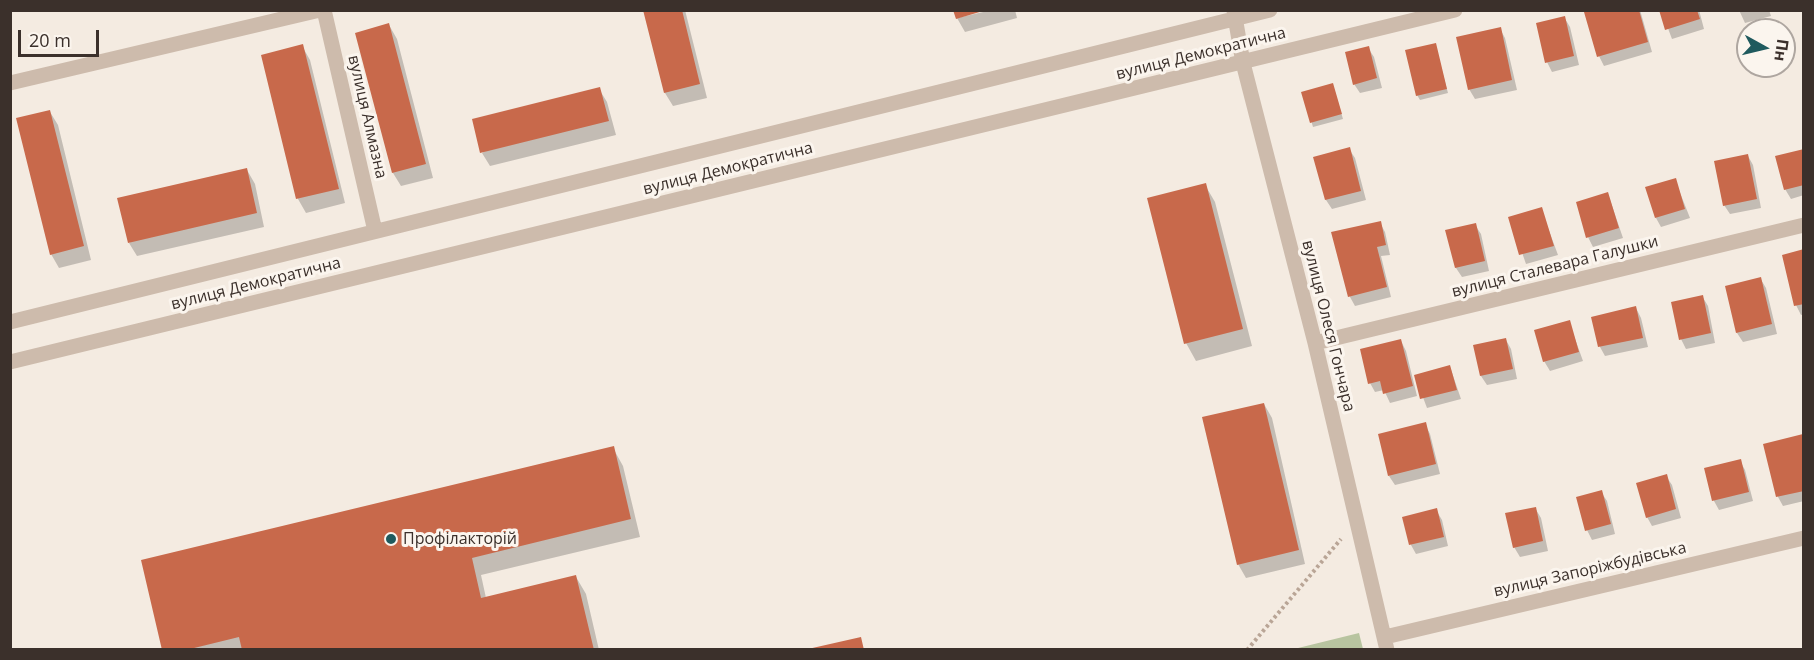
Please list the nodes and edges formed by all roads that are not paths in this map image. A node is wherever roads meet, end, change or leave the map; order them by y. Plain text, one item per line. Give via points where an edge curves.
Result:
1 (322, 10) edge
2 (1270, 10) edge
3 (1455, 10) edge
4 (1234, 15) edge
5 (1243, 63) junction
6 (10, 83) edge
7 (1803, 225) edge
8 (375, 231) junction
9 (10, 322) edge
10 (1315, 343) junction
11 (10, 362) edge
12 (1803, 538) edge
13 (1386, 643) edge

1 - 6 street
1 - 8 street, вулиця Алмазна
2 - 4 street, вулиця Демократична
3 - 5 street, вулиця Демократична
4 - 5 street, вулиця Олеся Гончара
4 - 8 street, вулиця Демократична
5 - 10 street, вулиця Олеся Гончара
5 - 11 street, вулиця Демократична
7 - 10 street, вулиця Сталевара Галушки
8 - 9 street, вулиця Демократична
10 - 13 street, вулиця Олеся Гончара
12 - 13 street, вулиця Запоріжбудівська

